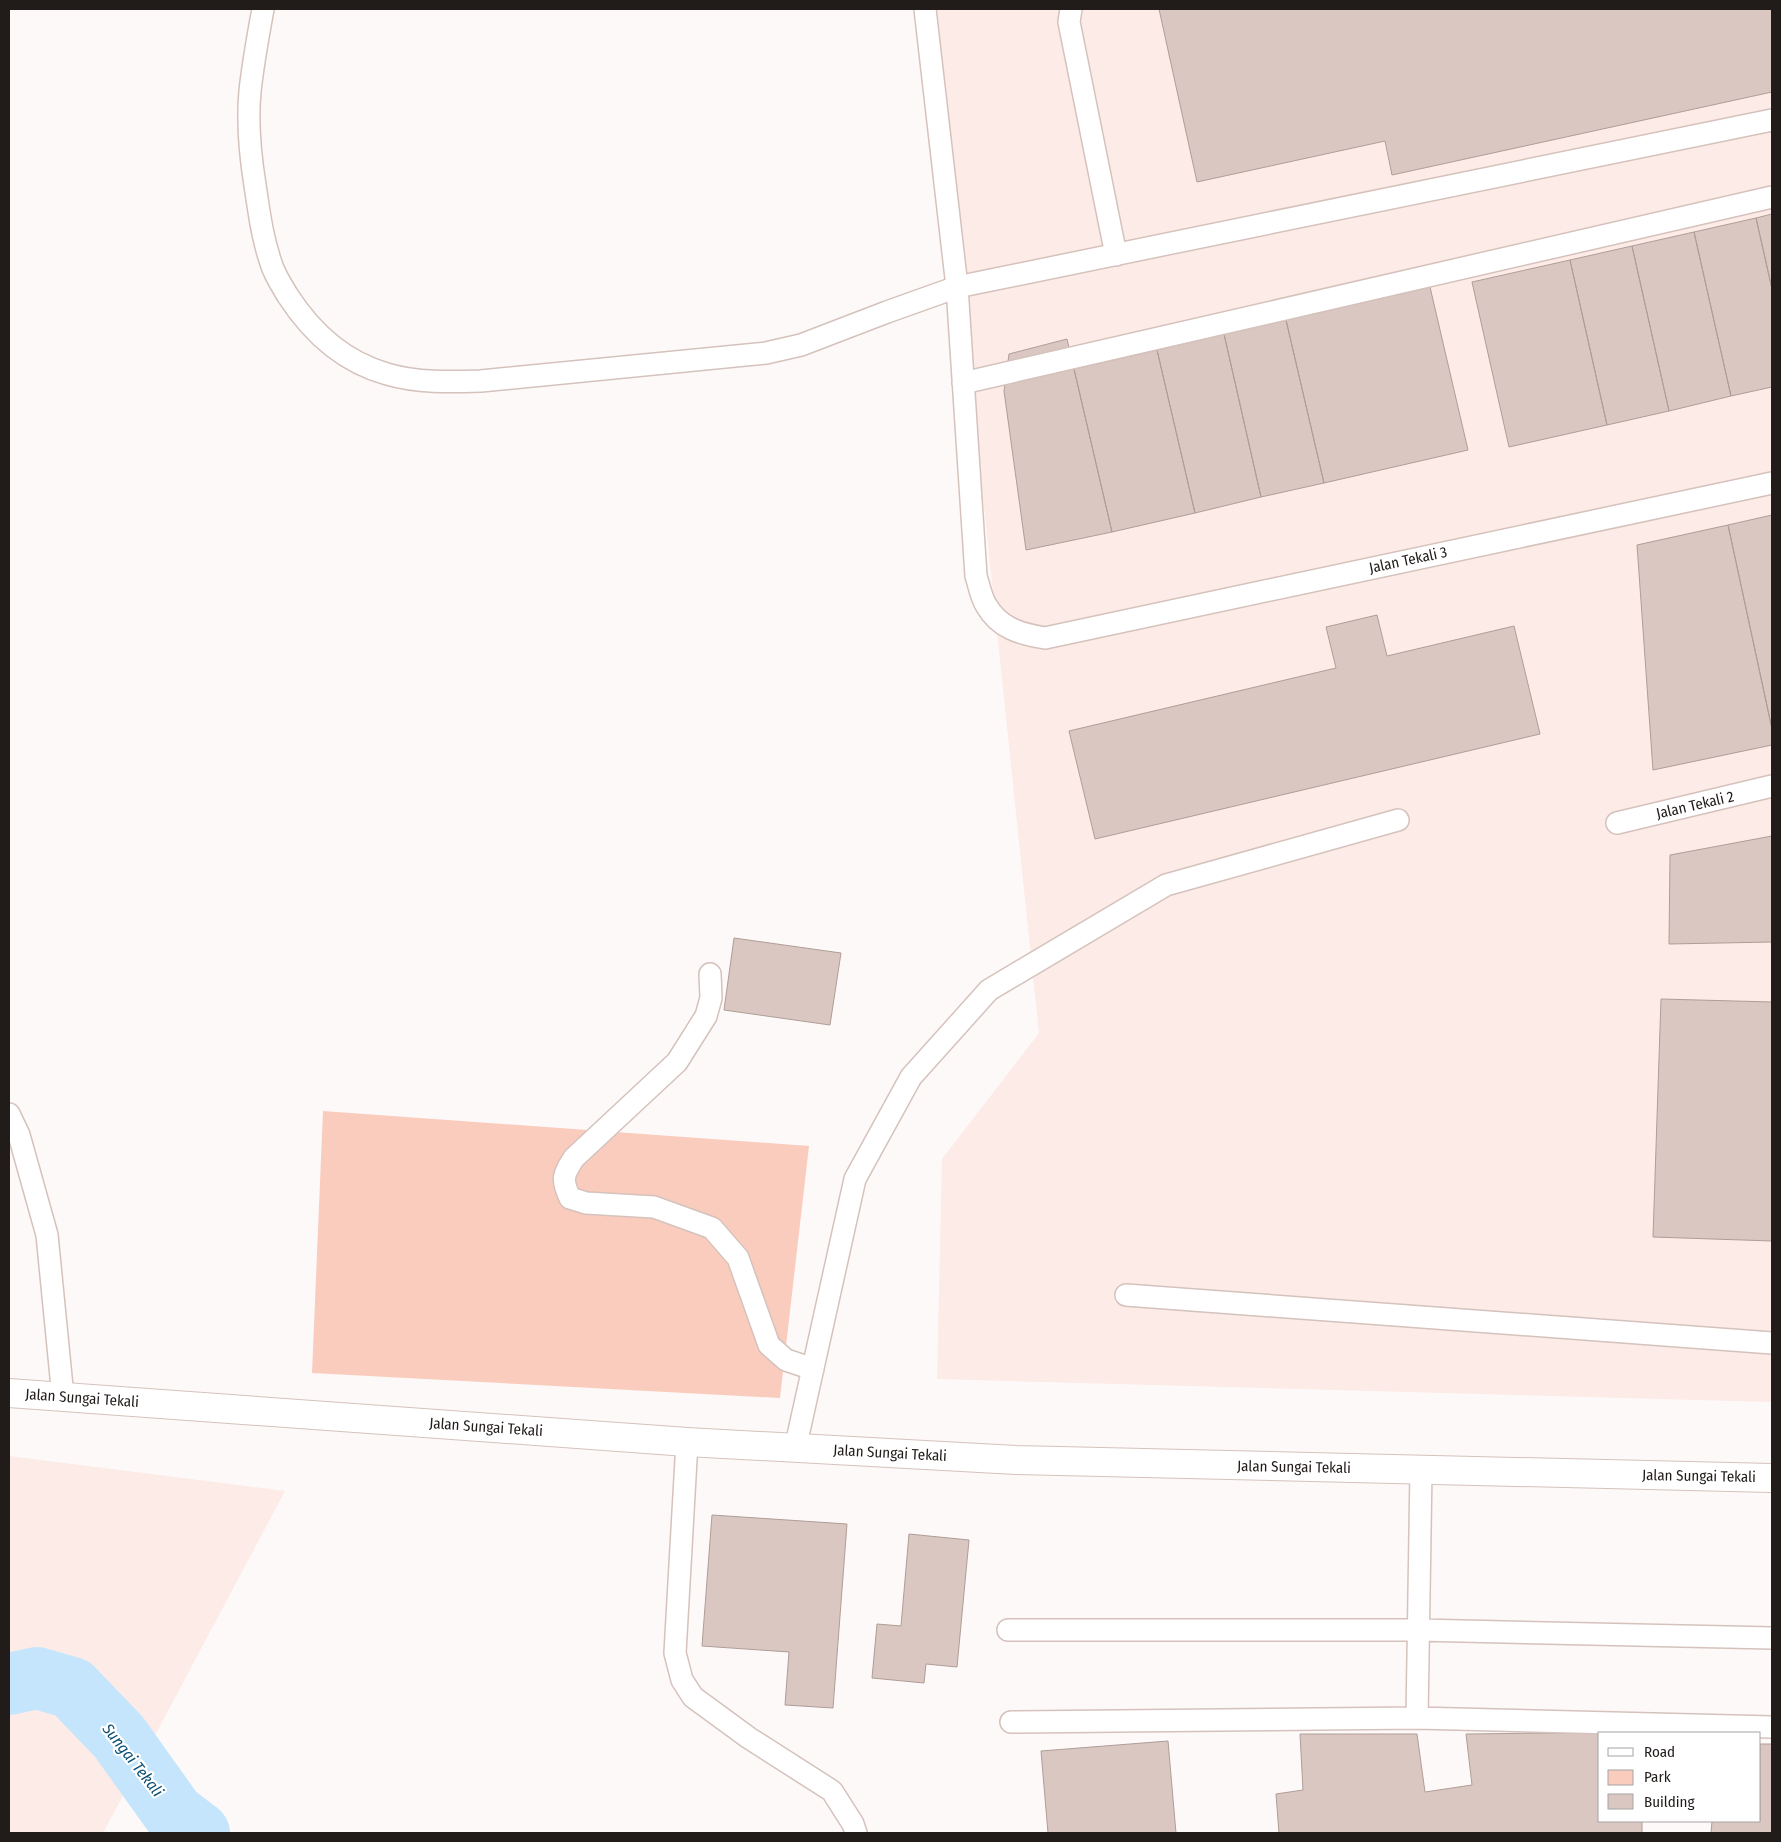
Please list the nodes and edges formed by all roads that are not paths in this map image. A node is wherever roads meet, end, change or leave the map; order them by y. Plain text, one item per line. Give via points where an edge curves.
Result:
1 (263, 9) edge
2 (925, 9) edge
3 (1071, 9) edge
4 (1772, 120) edge
5 (1772, 197) edge
6 (1116, 255) junction
7 (957, 287) junction
8 (964, 383) junction
9 (1772, 483) edge
10 (1772, 786) edge
11 (1398, 820) dead end
12 (1617, 823) dead end
13 (710, 974) dead end
14 (9, 1114) edge
15 (1126, 1295) dead end
16 (1772, 1343) edge
17 (813, 1369) junction
18 (9, 1392) edge
19 (63, 1397) junction
20 (687, 1442) junction
21 (795, 1448) junction
22 (1422, 1470) junction
23 (1772, 1478) edge
24 (1008, 1630) dead end
25 (1419, 1630) junction
26 (1772, 1638) edge
27 (1417, 1718) junction
28 (1011, 1722) dead end
29 (1772, 1727) edge
30 (856, 1833) edge

1 - 7 lane via 250,91 249,129 262,232 269,257 284,288 314,331 335,349 364,365 387,374 415,379 481,381 766,353 801,345
2 - 7 lane
3 - 6 lane via 1069,22
4 - 6 lane
5 - 8 lane
6 - 7 lane
7 - 8 lane
8 - 9 lane, Jalan Tekali 3 via 978,583 985,605 999,621 1020,634 1045,638
10 - 12 lane, Jalan Tekali 2
11 - 17 lane via 1166,886 989,990 911,1077 855,1179
13 - 17 lane via 711,998 706,1016 677,1062 574,1158 564,1172 564,1184 570,1198 586,1203 654,1207 712,1228 738,1258 769,1345 786,1360
14 - 19 lane via 19,1136 47,1235
15 - 16 lane
17 - 21 lane
18 - 19 street, Jalan Sungai Tekali
19 - 20 street, Jalan Sungai Tekali
20 - 21 street, Jalan Sungai Tekali
20 - 30 lane via 675,1654 682,1680 693,1696 749,1738 832,1791
21 - 22 street, Jalan Sungai Tekali via 1016,1460
22 - 23 street, Jalan Sungai Tekali
22 - 25 lane
24 - 25 lane
25 - 26 lane
25 - 27 lane
27 - 28 lane
27 - 29 lane

